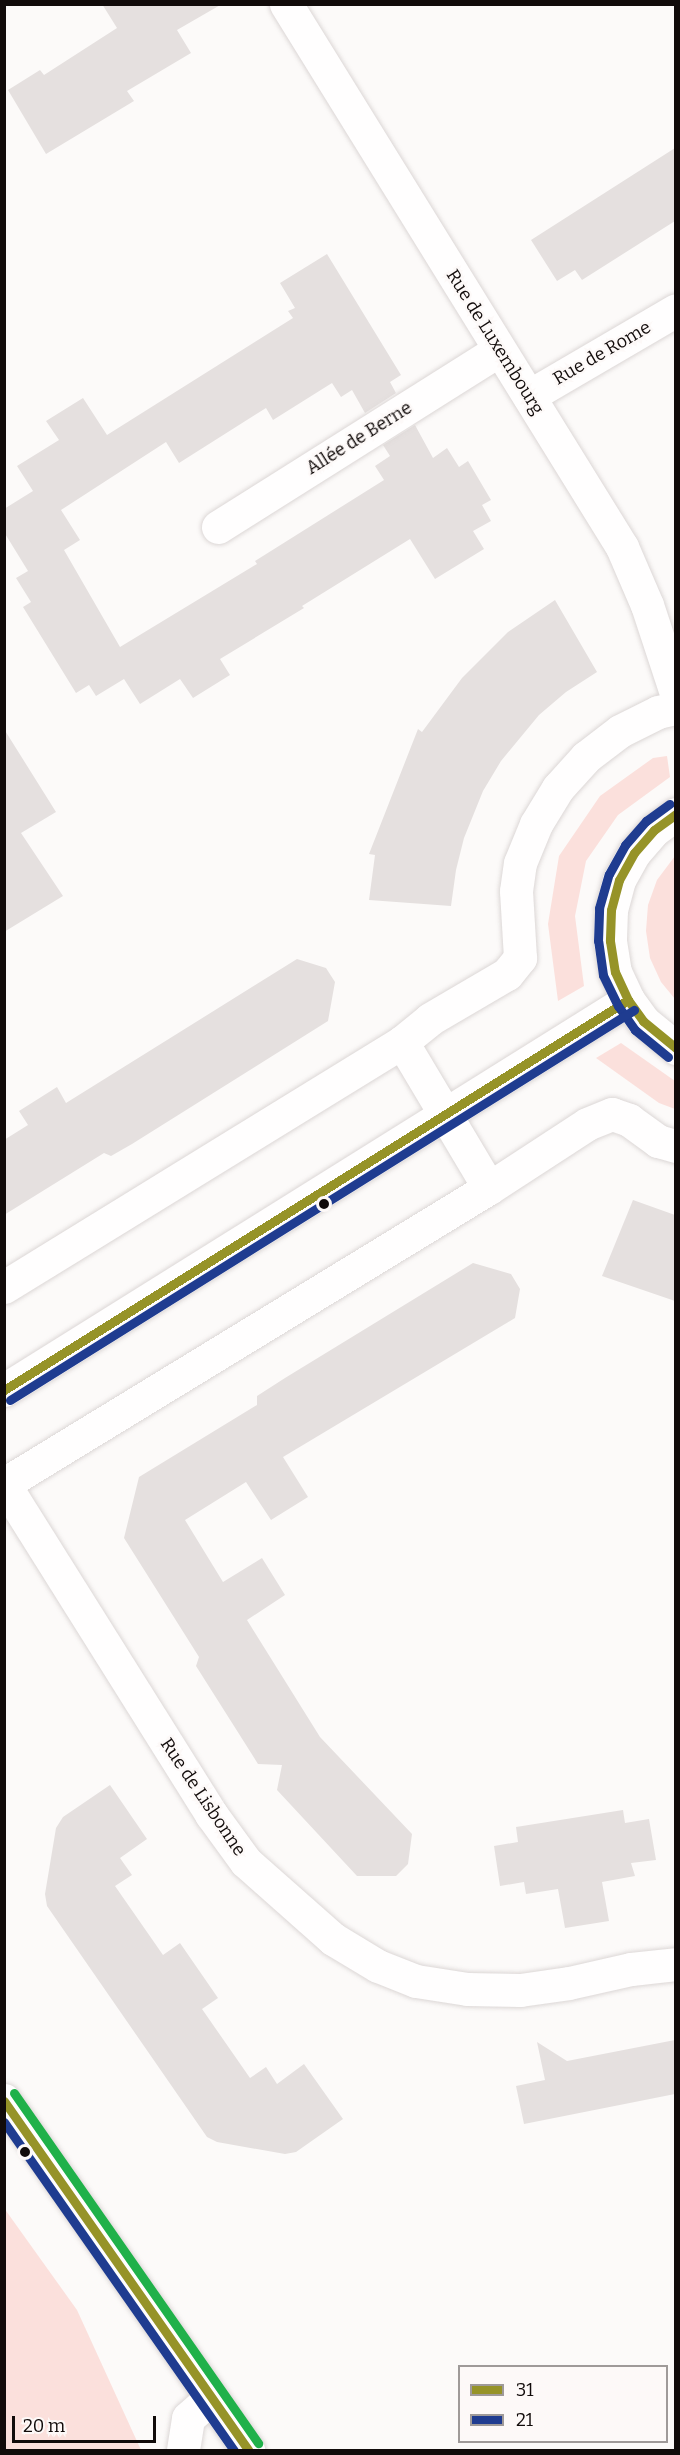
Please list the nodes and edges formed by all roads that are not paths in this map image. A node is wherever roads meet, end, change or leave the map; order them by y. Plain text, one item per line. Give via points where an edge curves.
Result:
1 (286, 4) edge
2 (675, 310) edge
3 (499, 350) junction
4 (529, 396) junction
5 (218, 527) dead end
6 (675, 693) edge
7 (675, 708) edge
8 (675, 814) edge
9 (628, 1000) junction
10 (402, 1042) junction
11 (675, 1048) edge
12 (445, 1114) junction
13 (675, 1146) edge
14 (489, 1188) junction
15 (4, 1287) edge
16 (4, 1390) edge
17 (4, 1484) edge
18 (675, 1964) edge
19 (4, 2100) edge
20 (211, 2398) junction
21 (183, 2451) edge
22 (248, 2451) edge

1 - 3 street, Rue de Luxembourg
2 - 4 street, Rue de Rome
3 - 4 street, Rue de Luxembourg
3 - 5 street, Allée de Berne
4 - 6 street, Rue de Luxembourg via 622,547 647,605
7 - 10 street via 620,731 586,757 558,788 536,824 520,863 516,891 520,958 507,974 430,1019
8 - 9 street via 634,853 619,880 611,910 611,951 615,972
9 - 11 street via 643,1021
9 - 12 street
10 - 12 street
10 - 15 street
12 - 14 street
12 - 16 street
13 - 14 street via 658,1141 629,1120 612,1114 587,1124
14 - 17 street
17 - 18 street, Rue de Lisbonne via 211,1814 246,1862 333,1939 378,1966 416,1981 467,1989 520,1990
19 - 20 street
20 - 21 street via 188,2418
20 - 22 street

